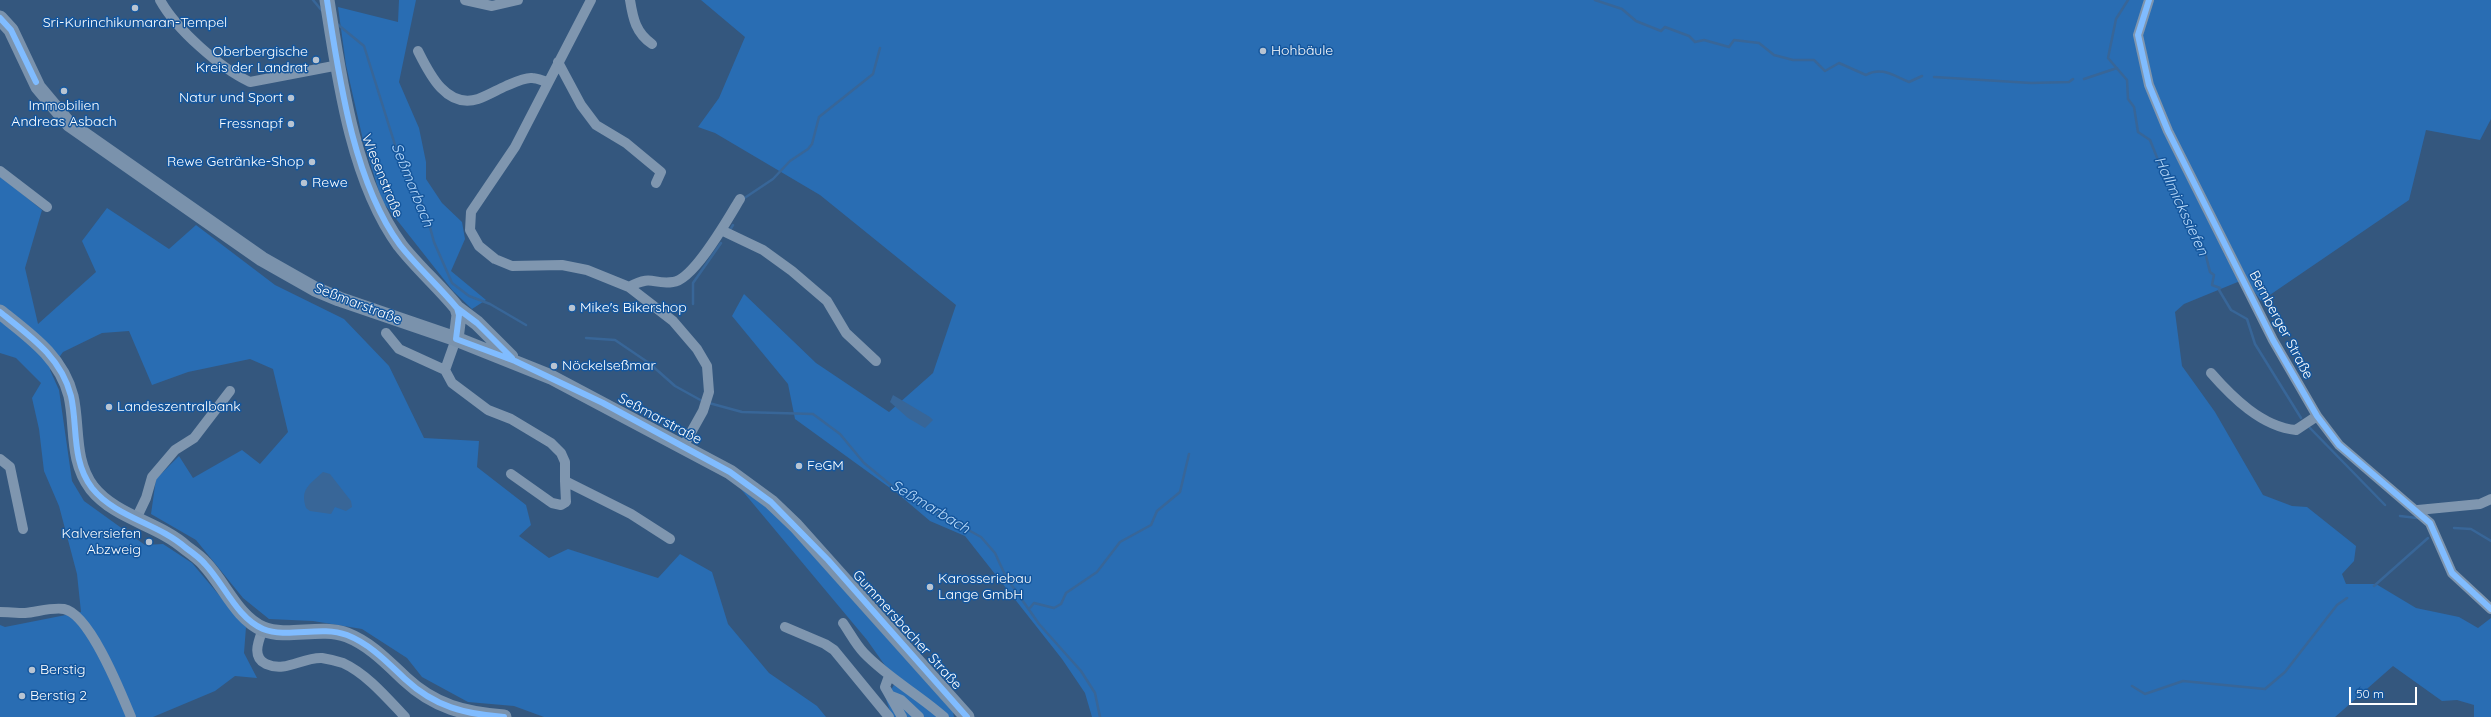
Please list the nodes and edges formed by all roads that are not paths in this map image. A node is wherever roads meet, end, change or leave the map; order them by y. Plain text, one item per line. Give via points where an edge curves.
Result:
1 (160, 0) edge
2 (327, 0) edge
3 (465, 0) edge
4 (518, 0) edge
5 (591, 0) edge
6 (630, 0) edge
7 (2149, 0) edge
8 (0, 18) edge
9 (652, 44) dead end
10 (418, 51) dead end
11 (558, 62) junction
12 (339, 65) junction
13 (547, 82) junction
14 (0, 171) edge
15 (656, 183) dead end
16 (740, 199) dead end
17 (47, 208) dead end
18 (721, 230) junction
19 (629, 288) junction
20 (457, 308) junction
21 (0, 312) edge
22 (386, 333) dead end
23 (456, 338) junction
24 (515, 361) junction
25 (876, 361) dead end
26 (445, 370) junction
27 (2211, 373) dead end
28 (230, 391) dead end
29 (2316, 416) junction
30 (684, 445) junction
31 (0, 459) edge
32 (512, 474) dead end
33 (565, 481) junction
34 (2491, 499) edge
35 (2418, 510) junction
36 (136, 518) junction
37 (24, 528) dead end
38 (670, 539) dead end
39 (828, 560) joint
40 (2491, 609) edge
41 (0, 612) edge
42 (843, 623) dead end
43 (785, 627) dead end
44 (263, 629) junction
45 (889, 676) junction
46 (891, 696) junction
47 (131, 717) edge
48 (405, 717) edge
49 (504, 717) edge
50 (889, 717) edge
51 (902, 717) edge
52 (919, 717) edge
53 (944, 717) edge
54 (967, 717) edge

1 - 12 street via 168,15 203,48 239,77 250,82
2 - 12 street, Wiesenstraße
3 - 4 street via 492,6
5 - 11 street
6 - 9 street via 636,28 642,37
7 - 29 street, Bernberger Straße via 2138,34 2149,85 2168,131 2273,340
8 - 23 street, Seßmarstraße via 11,30 38,87 56,110 69,124 126,166 262,259 315,289 339,300
10 - 13 street via 432,78 441,88 463,100 477,100 512,83 531,78
11 - 13 street
11 - 15 street via 581,105 596,125 626,143 661,172
12 - 20 street, Wiesenstraße via 352,132 381,214 400,244
13 - 19 street via 515,147 471,212 470,230 479,246 495,259 512,266 562,265 587,270
14 - 17 street
16 - 18 street
18 - 19 street via 689,274 674,282 642,280
18 - 25 street via 763,250 792,271 827,301 846,333
19 - 30 street via 673,321 697,349 707,366 709,392 703,412
20 - 23 street via 459,315
20 - 24 street, Wiesenstraße via 478,323
21 - 36 street via 47,351 59,367 71,398 80,466 92,488 116,508
22 - 26 street via 399,349
23 - 24 street, Seßmarstraße
23 - 26 street
24 - 30 street, Seßmarstraße
26 - 33 street via 452,383 488,410 511,419 552,443 565,462
27 - 29 street via 2231,396 2282,429 2296,430
28 - 36 street via 194,438 175,450 152,476 146,498
29 - 35 street, Bernberger Straße via 2338,445
30 - 39 street, Seßmarstraße via 730,472 771,502
31 - 37 street via 10,467
32 - 33 street via 552,503 561,505 566,502
33 - 38 street via 630,514
34 - 35 street via 2480,504
35 - 40 street, Bernberger Straße via 2438,537 2452,573
36 - 44 street via 180,542 205,564 244,614
39 - 54 street, Gummersbacher Straße
41 - 47 street via 24,613 63,609 72,612 102,654
42 - 45 street via 863,653
43 - 50 street via 826,644 834,650
44 - 48 street via 257,653 263,663 275,668 321,658 342,663 359,674
44 - 49 street via 276,632 327,630 345,634 361,641 421,692 443,705 476,715
45 - 46 street via 885,683
45 - 53 street via 906,686
46 - 51 street
46 - 52 street via 901,700

